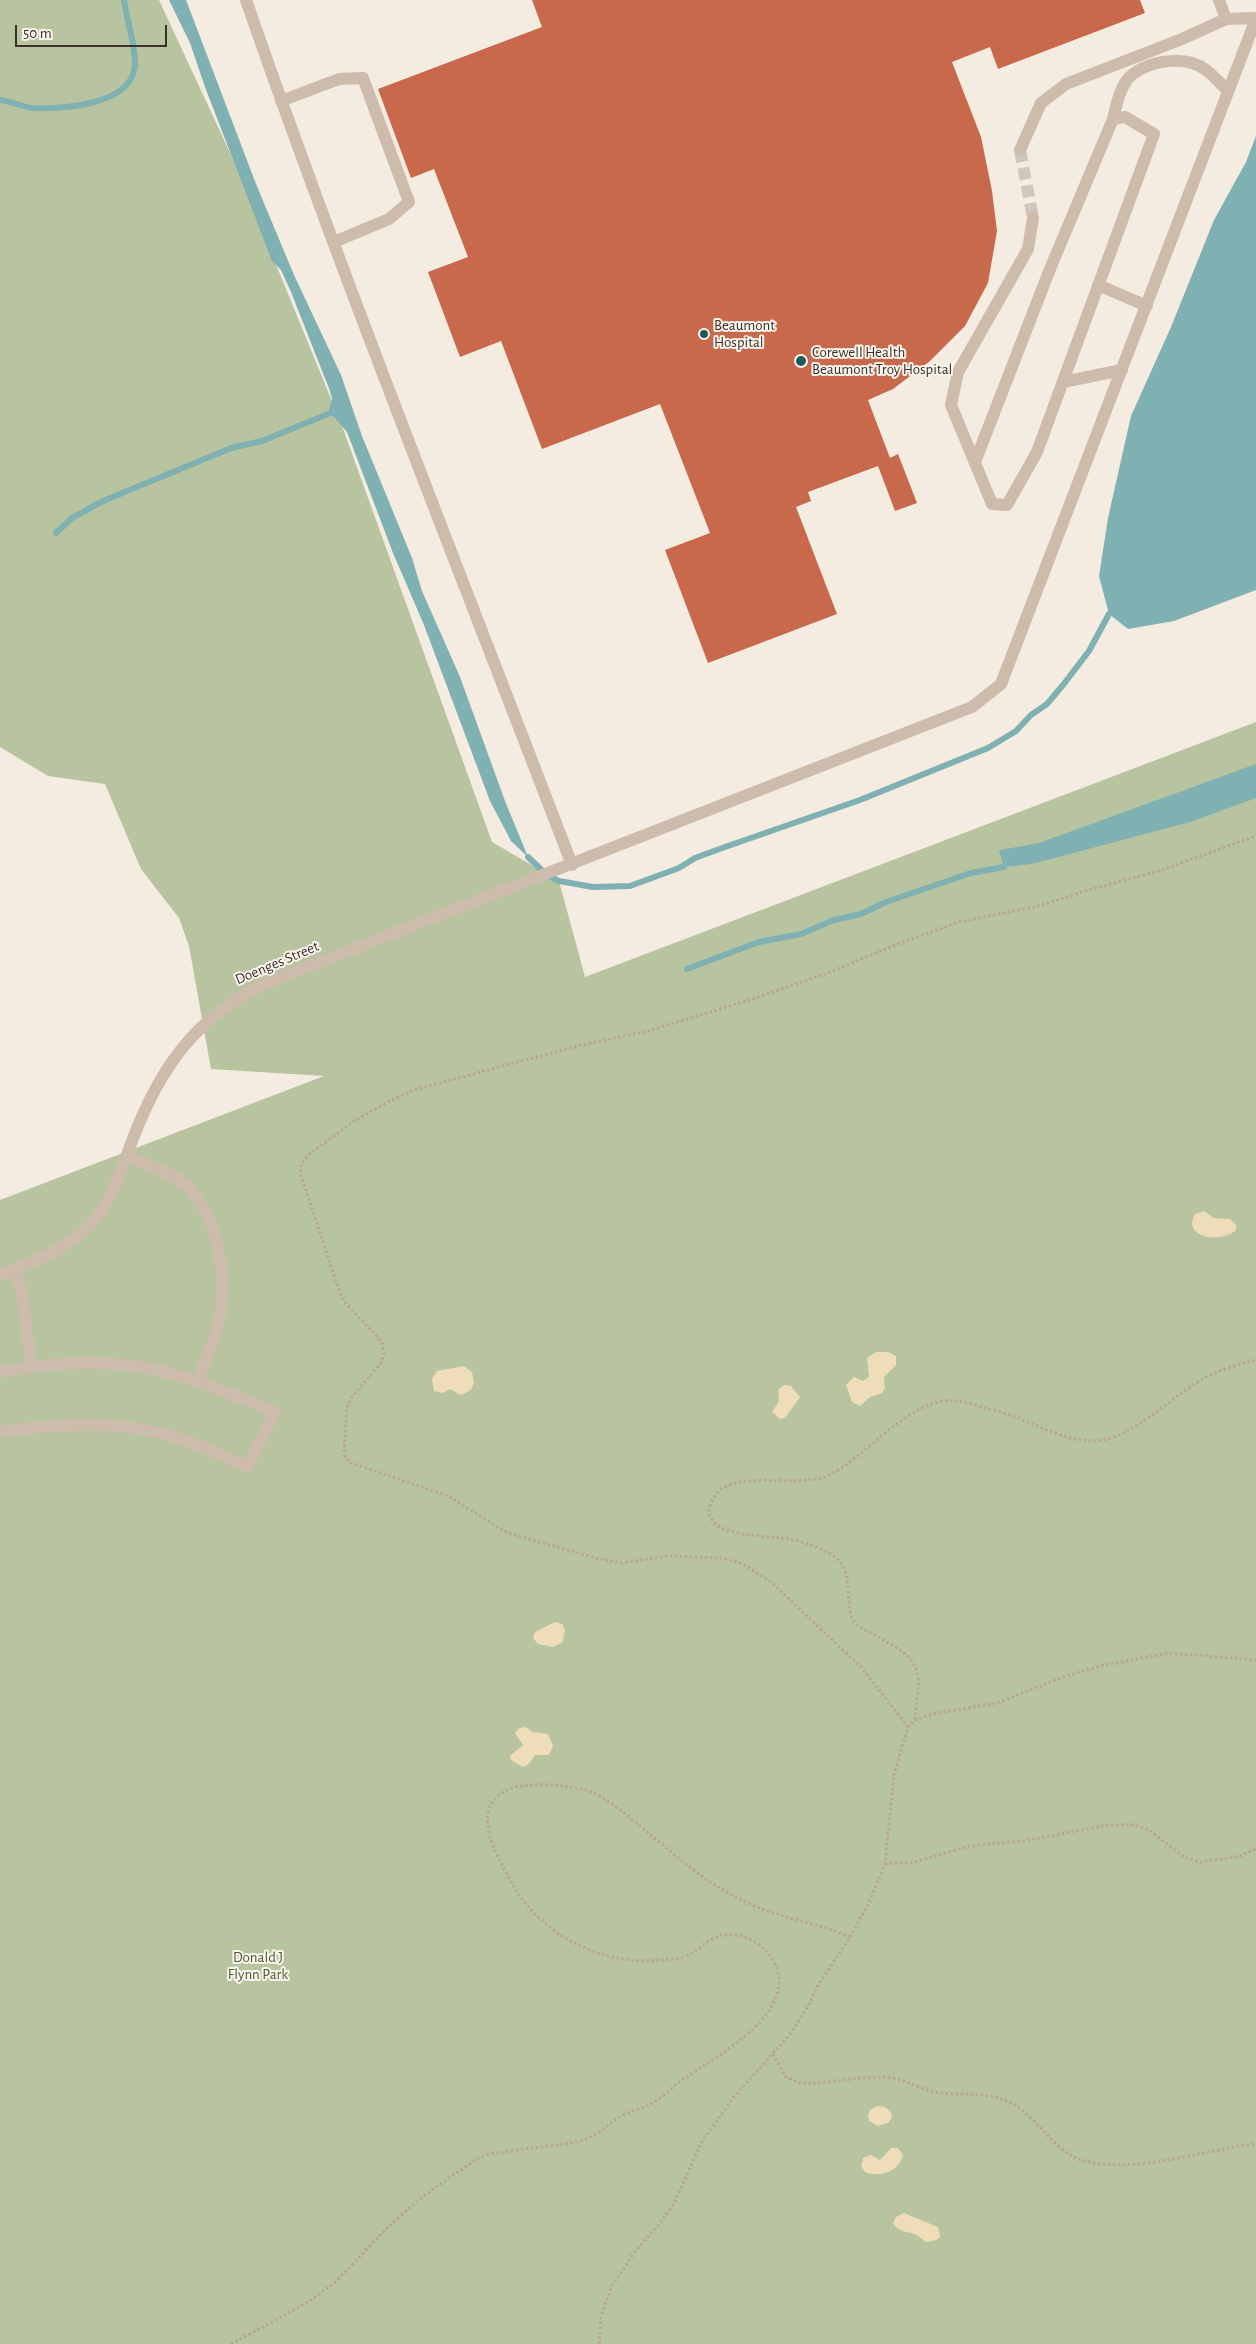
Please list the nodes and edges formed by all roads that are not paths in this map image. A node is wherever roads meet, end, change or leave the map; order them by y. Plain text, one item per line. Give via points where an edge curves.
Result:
1 (246, 0) edge
2 (1219, 0) edge
3 (1226, 19) junction
4 (1256, 19) edge
5 (1228, 92) junction
6 (281, 101) junction
7 (1113, 119) junction
8 (1020, 150) tunnel mouth
9 (1032, 218) tunnel mouth
10 (334, 242) junction
11 (1098, 285) junction
12 (1147, 306) junction
13 (1122, 370) junction
14 (1063, 382) junction
15 (975, 462) junction
16 (572, 865) junction
17 (127, 1156) junction
18 (15, 1269) junction
19 (0, 1275) edge
20 (31, 1366) junction
21 (0, 1372) edge
22 (197, 1383) junction
23 (0, 1432) edge

1 - 6 street
2 - 3 street
3 - 4 street
3 - 8 street via 1066,84 1041,103
4 - 5 street, Doenges Street
5 - 7 street via 1205,69 1189,62 1168,59 1132,74 1118,97
5 - 12 street, Doenges Street
6 - 10 street
6 - 10 street via 339,79 363,78 409,202 389,219
7 - 11 street via 1125,117 1154,134
7 - 15 street
9 - 15 street via 1028,249 958,372 951,405
10 - 16 street
11 - 12 street
11 - 14 street
12 - 13 street, Doenges Street
13 - 14 street
13 - 16 street, Doenges Street via 1001,684 972,707
14 - 15 street via 1037,452 1007,506 992,504
16 - 17 street, Doenges Street via 269,982 230,1003 198,1029 171,1061 149,1100
17 - 18 street, Doenges Street via 107,1200 88,1227 46,1256
17 - 22 street via 176,1179 200,1203 217,1239 222,1281 217,1328
18 - 19 street, Doenges Street
18 - 20 street via 23,1297
20 - 21 street
20 - 22 street via 115,1364 157,1370
22 - 23 street via 275,1412 247,1467 181,1439 130,1427 84,1424

